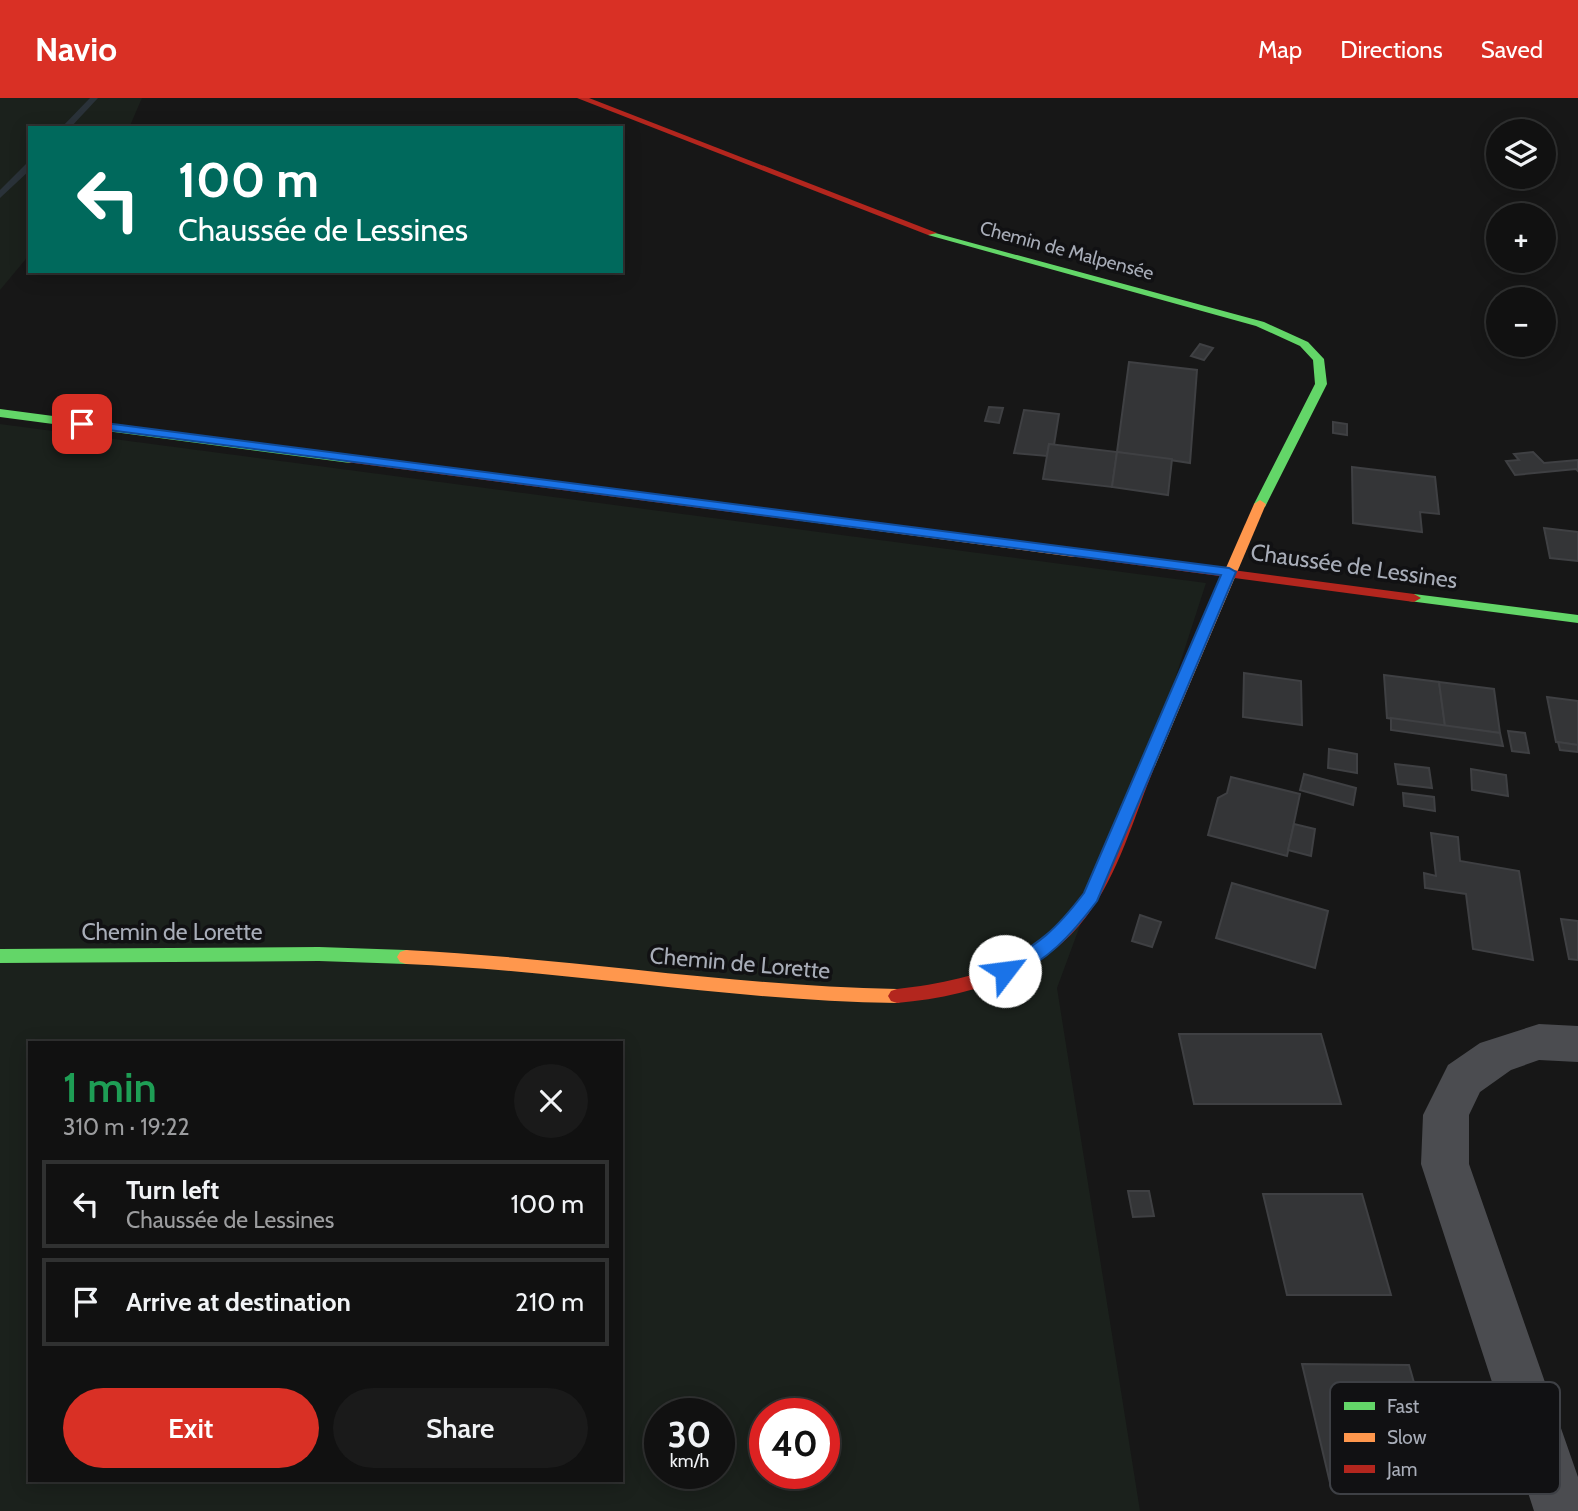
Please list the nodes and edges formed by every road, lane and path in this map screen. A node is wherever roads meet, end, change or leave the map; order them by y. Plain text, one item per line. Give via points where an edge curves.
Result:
1 (581, 98) edge
2 (0, 413) edge
3 (1229, 572) junction
4 (1578, 619) edge
5 (0, 956) edge
6 (1578, 1044) edge
7 (1519, 1382) edge
8 (1556, 1494) edge
9 (1562, 1511) edge

1 - 3 street, Chemin de Malpensée via 940,236 1260,324 1308,345 1323,369 1321,384 1272,475
2 - 3 street, Chaussée de Lessines
3 - 4 street, Chaussée de Lessines
3 - 5 street, Chemin de Lorette via 1091,896 1066,929 1040,951 1005,971 956,988 893,997 829,995 472,960 319,954
6 - 7 street via 1539,1042 1496,1056 1464,1079 1446,1115 1445,1164
8 - 9 street

